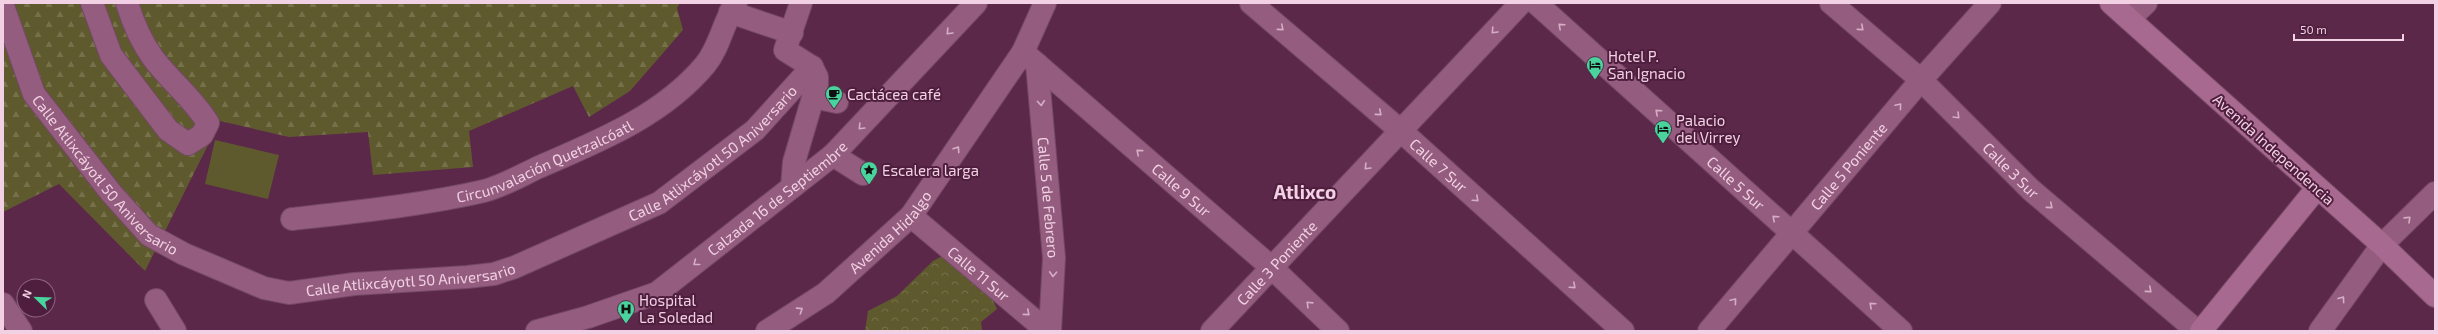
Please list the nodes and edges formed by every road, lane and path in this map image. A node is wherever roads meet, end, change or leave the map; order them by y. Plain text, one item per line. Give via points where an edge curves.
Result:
1 (92, 3) edge
2 (127, 3) edge
3 (801, 3) edge
4 (976, 3) edge
5 (1045, 3) edge
6 (1251, 3) edge
7 (1521, 3) edge
8 (1536, 3) edge
9 (1831, 3) edge
10 (1990, 3) edge
11 (2111, 3) edge
12 (2146, 3) edge
13 (3, 6) edge
14 (733, 8) edge
15 (2129, 19) junction
16 (792, 33) junction
17 (1030, 58) junction
18 (812, 67) junction
19 (1921, 80) junction
20 (813, 97) junction
21 (837, 102) dead end
22 (1401, 131) junction
23 (833, 155) junction
24 (863, 174) dead end
25 (792, 187) junction
26 (2317, 188) junction
27 (2435, 193) edge
28 (911, 216) junction
29 (292, 219) dead end
30 (1792, 233) junction
31 (2382, 245) junction
32 (1271, 267) junction
33 (2435, 296) edge
34 (156, 300) dead end
35 (3, 304) edge
36 (593, 326) edge
37 (21, 331) edge
38 (175, 331) edge
39 (537, 331) edge
40 (767, 331) edge
41 (1049, 331) edge
42 (1212, 331) edge
43 (1338, 331) edge
44 (1623, 331) edge
45 (1709, 331) edge
46 (1901, 331) edge
47 (2197, 331) edge
48 (2201, 331) edge
49 (2320, 331) edge

1 - 2 street via 111,55 168,130 188,144 202,135 208,123 197,105 154,58 134,24
3 - 16 street, Calle Atlixcáyotl 50 Aniversario
4 -> 23 street, Calzada 16 de Septiembre
5 - 17 street, Avenida Hidalgo
6 -> 22 street, Calle 7 Sur
7 -> 22 street, Calle 3 Poniente
30 -> 8 street, Calle 5 Sur
9 -> 19 street, Calle 3 Sur
10 - 19 street, Calle 5 Poniente
11 - 15 main road, Avenida Independencia
12 - 15 street
13 - 18 street, Calle Atlixcáyotl 50 Aniversario via 34,94 112,194 149,235 223,272 264,288 289,292 354,284 467,277 494,274 515,267 658,203 755,130
14 - 16 street
14 - 29 street, Circunvalación Quetzalcóatl via 706,64 673,98 644,118 591,144 485,191 365,211
15 - 26 main road, Avenida Independencia
16 - 18 street, Calle Atlixcáyotl 50 Aniversario via 785,50
28 -> 17 street, Avenida Hidalgo
32 -> 17 street, Calle 9 Sur
17 -> 41 street, Calle 5 de Febrero via 1054,258
18 - 20 street via 817,77
30 -> 19 street, Calle 5 Poniente
19 -> 47 street, Calle 3 Sur via 2031,190
20 - 21 street
20 - 25 street via 794,162
22 -> 32 street, Calle 3 Poniente
22 -> 44 street, Calle 7 Sur
23 - 24 street
23 - 25 street, Calzada 16 de Septiembre
25 -> 36 street, Calzada 16 de Septiembre via 657,293 601,327
26 - 31 main road, Avenida Independencia
26 - 48 main road
31 -> 27 street
40 -> 28 street, Avenida Hidalgo via 826,293
28 -> 41 street, Calle 11 Sur
45 -> 30 street, Calle 5 Poniente
46 -> 30 street, Calle 5 Sur
31 - 33 main road, Avenida Independencia
49 -> 31 street
32 - 42 street, Calle 3 Poniente
43 -> 32 street, Calle 9 Sur
34 - 38 street
35 - 37 street
36 - 39 street

